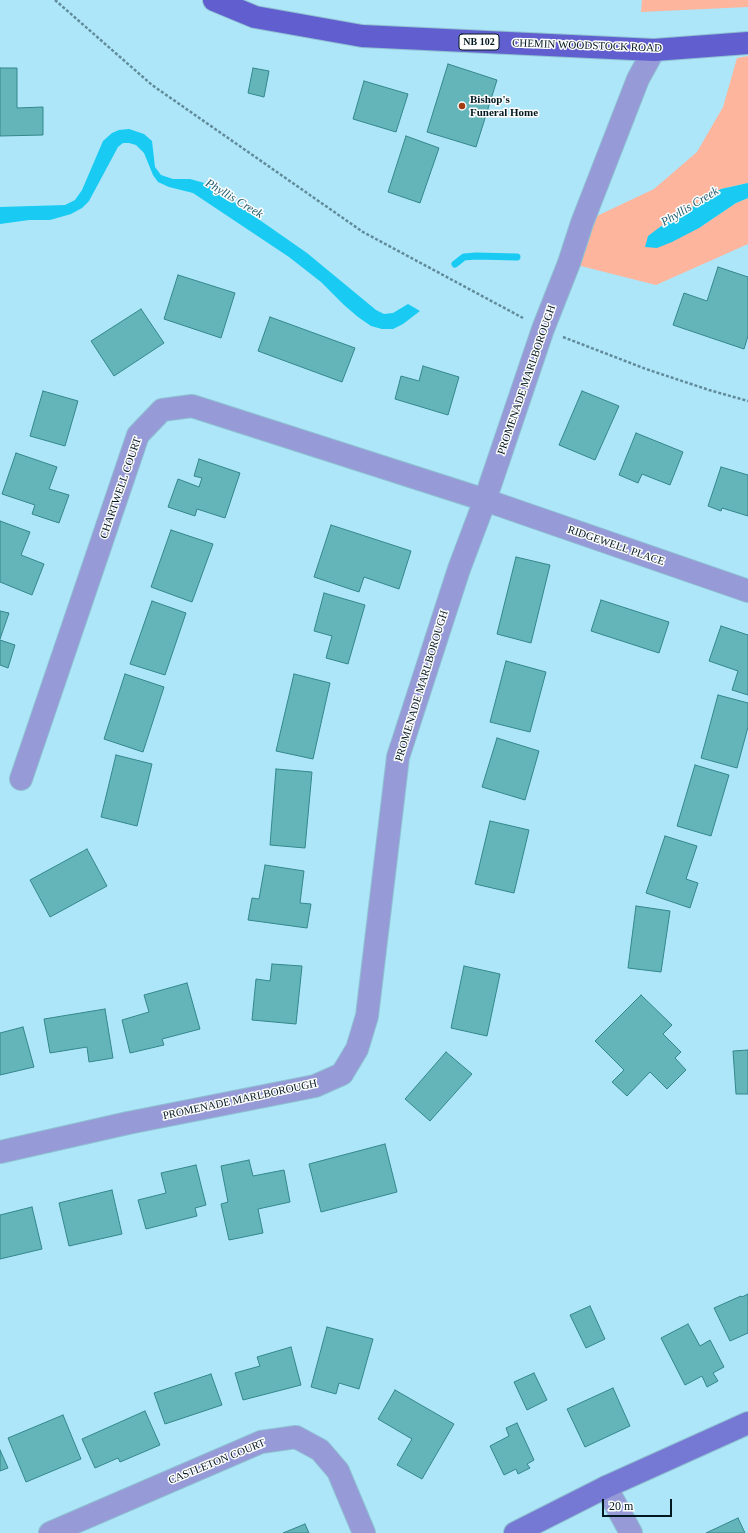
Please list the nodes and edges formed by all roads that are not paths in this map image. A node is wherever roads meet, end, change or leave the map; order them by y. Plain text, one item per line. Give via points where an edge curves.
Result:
1 (214, 0) edge
2 (748, 43) edge
3 (654, 50) junction
4 (485, 500) junction
5 (748, 592) edge
6 (21, 780) dead end
7 (0, 1152) edge
8 (748, 1423) edge
9 (606, 1487) junction
10 (50, 1533) edge
11 (364, 1533) edge
12 (515, 1533) edge
13 (631, 1533) edge

1 - 3 main road, CHEMIN WOODSTOCK ROAD / NB 102 via 255,17 362,36
2 - 3 main road, CHEMIN WOODSTOCK ROAD / NB 102
3 - 4 street, PROMENADE MARLBOROUGH via 638,79 582,223
4 - 5 street, RIDGEWELL PLACE
4 - 6 street, CHARTWELL COURT via 192,406 162,410 138,436
4 - 7 street, PROMENADE MARLBOROUGH via 459,569 398,757 367,1016 357,1049 342,1074 315,1086 128,1123
8 - 9 main road
9 - 12 main road
9 - 13 street
10 - 11 street, CASTLETON COURT via 261,1442 296,1437 320,1450 338,1471

